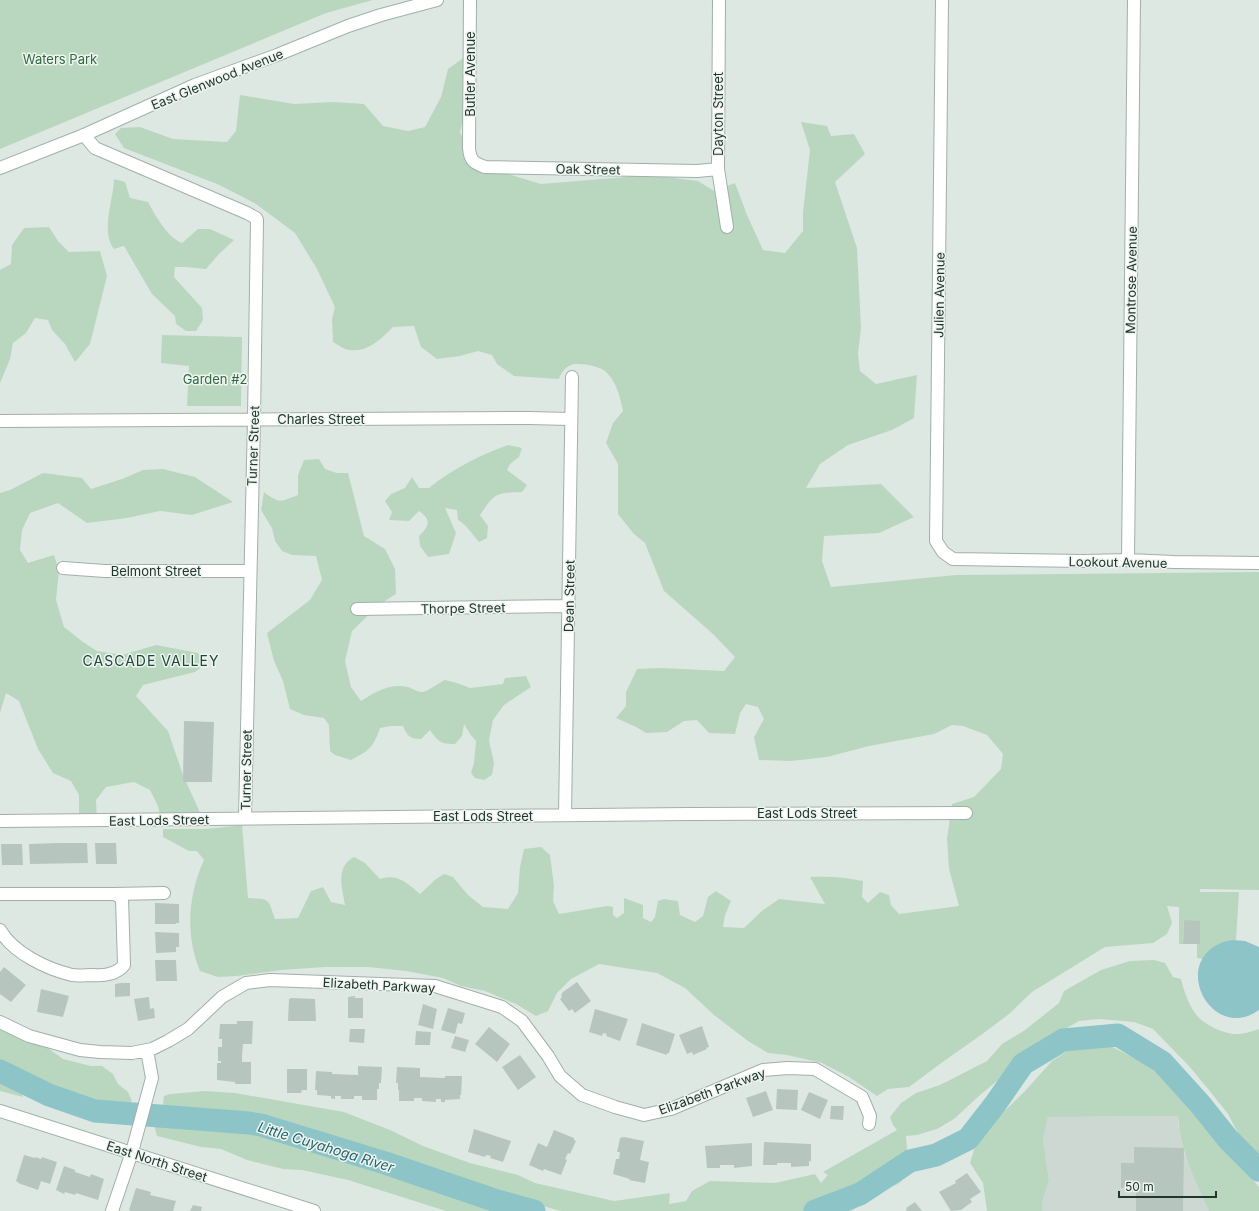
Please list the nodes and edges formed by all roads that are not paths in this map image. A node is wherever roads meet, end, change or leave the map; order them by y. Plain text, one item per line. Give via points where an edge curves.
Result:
1 (437, 0) edge
2 (470, 0) edge
3 (719, 0) edge
4 (942, 0) edge
5 (1134, 0) edge
6 (84, 135) junction
7 (469, 148) joint
8 (0, 168) edge
9 (718, 169) junction
10 (727, 227) dead end
11 (572, 377) dead end
12 (254, 419) junction
13 (570, 419) junction
14 (0, 421) edge
15 (978, 560) joint
16 (1128, 560) junction
17 (1259, 563) edge
18 (63, 568) dead end
19 (250, 571) junction
20 (569, 606) junction
21 (357, 609) dead end
22 (966, 813) dead end
23 (565, 815) junction
24 (245, 818) junction
25 (0, 821) edge
26 (164, 893) dead end
27 (0, 894) edge
28 (114, 894) junction
29 (0, 930) edge
30 (0, 1022) edge
31 (147, 1050) junction
32 (0, 1111) edge
33 (870, 1124) dead end
34 (132, 1152) junction
35 (112, 1211) edge
36 (314, 1211) edge

1 - 6 street, East Glenwood Avenue via 348,26 195,86
2 - 7 street, Butler Avenue
3 - 9 street, Dayton Street
4 - 15 street, Julien Avenue via 935,531 936,541 943,552 953,559
5 - 16 street, Montrose Avenue
6 - 8 street, East Glenwood Avenue
6 - 12 street, Turner Street via 95,148 256,218
7 - 9 street, Oak Street via 471,159 485,167 697,171
9 - 10 street, Dayton Street
11 - 13 street, Dean Street
12 - 13 street, Charles Street
12 - 14 street, Charles Street
12 - 19 street, Turner Street
13 - 20 street, Dean Street
15 - 16 street, Lookout Avenue
16 - 17 street, Lookout Avenue
18 - 19 street, Belmont Street via 105,571
19 - 24 street, Turner Street
20 - 21 street, Thorpe Street
20 - 23 street, Dean Street
22 - 23 street, East Lods Street
23 - 24 street, East Lods Street
24 - 25 street, East Lods Street
26 - 28 street
27 - 28 street
28 - 29 street via 122,898 124,966 114,973 100,976 73,975 47,967 21,952 5,939
30 - 31 street, Elizabeth Parkway via 29,1036 80,1050 132,1053
31 - 33 street, Elizabeth Parkway via 188,1029 222,997 246,983 270,980 435,986 502,1007 522,1021 562,1078 582,1095 615,1107 644,1115 671,1109 763,1070 815,1069 862,1097 870,1116
31 - 34 street via 152,1078
32 - 34 street, East North Street
34 - 35 street
34 - 36 street, East North Street

